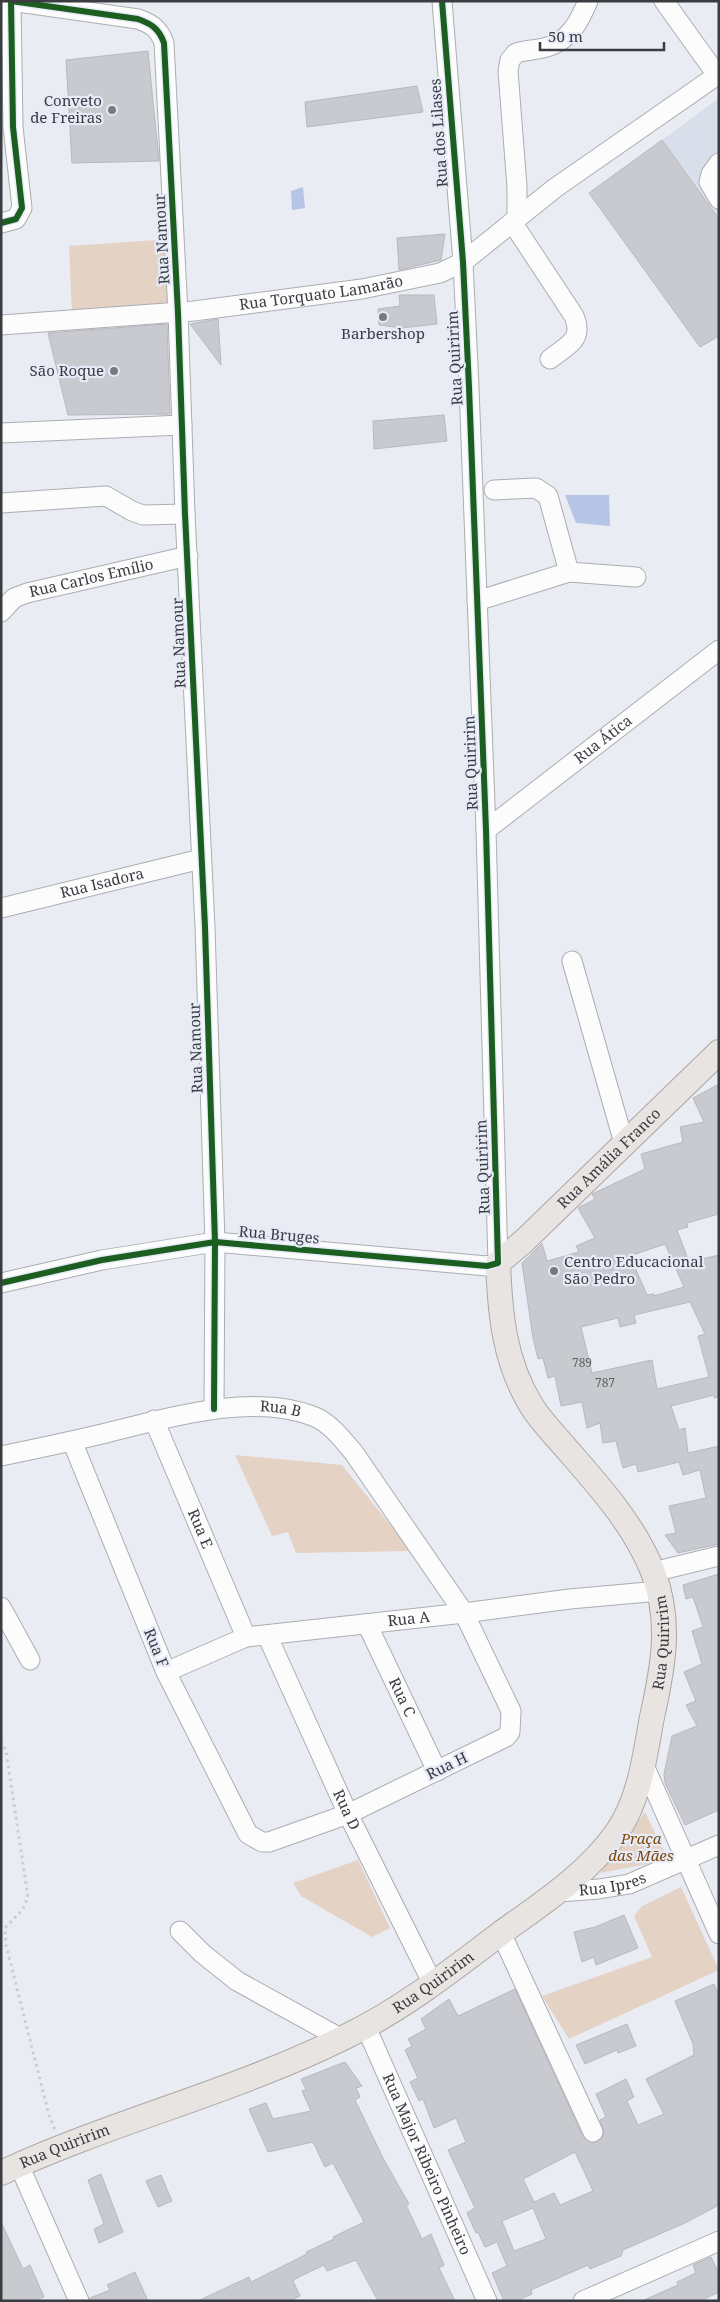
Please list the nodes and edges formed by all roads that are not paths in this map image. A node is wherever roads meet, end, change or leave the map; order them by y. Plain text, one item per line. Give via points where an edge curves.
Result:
1 (11, 1) edge
2 (442, 1) edge
3 (588, 1) edge
4 (664, 1) edge
5 (718, 74) edge
6 (7, 127) edge
7 (719, 163) edge
8 (719, 199) edge
9 (514, 220) junction
10 (1, 223) edge
11 (463, 262) junction
12 (178, 313) junction
13 (1, 325) edge
14 (550, 359) dead end
15 (182, 425) junction
16 (1, 433) edge
17 (494, 490) dead end
18 (1, 503) edge
19 (185, 514) junction
20 (188, 556) junction
21 (569, 572) junction
22 (636, 576) dead end
23 (477, 601) junction
24 (1, 612) edge
25 (719, 650) edge
26 (486, 830) junction
27 (201, 859) junction
28 (1, 908) edge
29 (572, 961) dead end
30 (719, 1052) edge
31 (624, 1143) junction
32 (215, 1242) junction
33 (498, 1263) junction
34 (1, 1283) edge
35 (214, 1408) junction
36 (154, 1420) junction
37 (72, 1441) junction
38 (1, 1456) edge
39 (719, 1556) edge
40 (656, 1582) junction
41 (1, 1607) edge
42 (464, 1613) junction
43 (367, 1624) junction
44 (267, 1635) junction
45 (246, 1637) junction
46 (30, 1660) dead end
47 (166, 1672) junction
48 (643, 1763) junction
49 (437, 1771) junction
50 (348, 1814) junction
51 (262, 1842) joint
52 (719, 1845) edge
53 (686, 1860) junction
54 (558, 1892) junction
55 (180, 1931) dead end
56 (501, 1934) junction
57 (719, 1934) edge
58 (433, 1984) junction
59 (366, 2027) junction
60 (342, 2039) junction
61 (593, 2132) dead end
62 (10, 2169) edge
63 (719, 2241) edge
64 (79, 2301) edge
65 (487, 2301) edge
66 (583, 2301) edge

1 - 6 street
1 - 12 street, Rua Namour via 138,19 151,23 160,32 164,43
2 - 11 street, Rua dos Lilases
3 - 9 street via 574,30 563,39 547,47 516,53 510,60 508,71 517,187
4 - 5 street
5 - 9 street
6 - 10 street via 22,208 16,219
7 - 8 street via 709,182
9 - 11 street
9 - 14 street via 579,329 576,338
11 - 12 street, Rua Torquato Lamarão via 440,273 413,280
11 - 23 street, Rua Quiririm
12 - 13 street, Rua Torquato Lamarão
12 - 15 street, Rua Namour
15 - 16 street
15 - 19 street, Rua Namour
17 - 21 street via 536,488 548,496
18 - 19 street via 106,496 143,515
19 - 20 street, Rua Namour
20 - 24 street, Rua Carlos Emílio via 27,593 14,598
20 - 27 street, Rua Namour
21 - 22 street
21 - 23 street
23 - 26 street, Rua Quiririm
25 - 26 street, Rua Ática
26 - 33 street, Rua Quiririm
27 - 28 street, Rua Isadora
27 - 32 street, Rua Namour
29 - 31 street
30 - 31 main road, Rua Amália Franco
31 - 33 main road, Rua Amália Franco
32 - 33 street, Rua Bruges via 486,1266
32 - 34 street, Rua Bruges via 102,1260
32 - 35 street, Rua Namour
33 - 40 main road, Rua Quiririm via 500,1317 519,1382 531,1406 626,1521
35 - 36 street, Rua B
35 - 42 street, Rua B via 295,1410 317,1418 337,1434 359,1460
36 - 37 street, Rua B
36 - 45 street, Rua E
37 - 38 street, Rua B
37 - 47 street, Rua F
39 - 40 street, Rua A
40 - 42 street, Rua A via 570,1599
40 - 48 main road, Rua Quiririm via 666,1638
41 - 46 street
42 - 43 street, Rua A
42 - 49 street, Rua H via 511,1712 512,1723 506,1737
43 - 44 street, Rua A
43 - 49 street, Rua C
44 - 45 street, Rua A
44 - 50 street, Rua D
45 - 47 street, Rua A
47 - 51 street, Rua F via 248,1834
48 - 53 street
48 - 54 main road, Rua Quiririm via 635,1795 617,1833
49 - 50 street, Rua H
50 - 51 street, Rua H
50 - 58 street, Rua D
52 - 53 street, Rua Ipres
53 - 54 street, Rua Ipres via 629,1884
53 - 57 street
54 - 56 main road, Rua Quiririm
55 - 60 street via 237,1981
56 - 58 main road, Rua Quiririm
56 - 61 street
58 - 59 main road, Rua Quiririm
59 - 60 main road, Rua Quiririm
59 - 65 street, Rua Major Ribeiro Pinheiro
60 - 62 main road, Rua Quiririm via 213,2094
62 - 64 street
63 - 66 street

